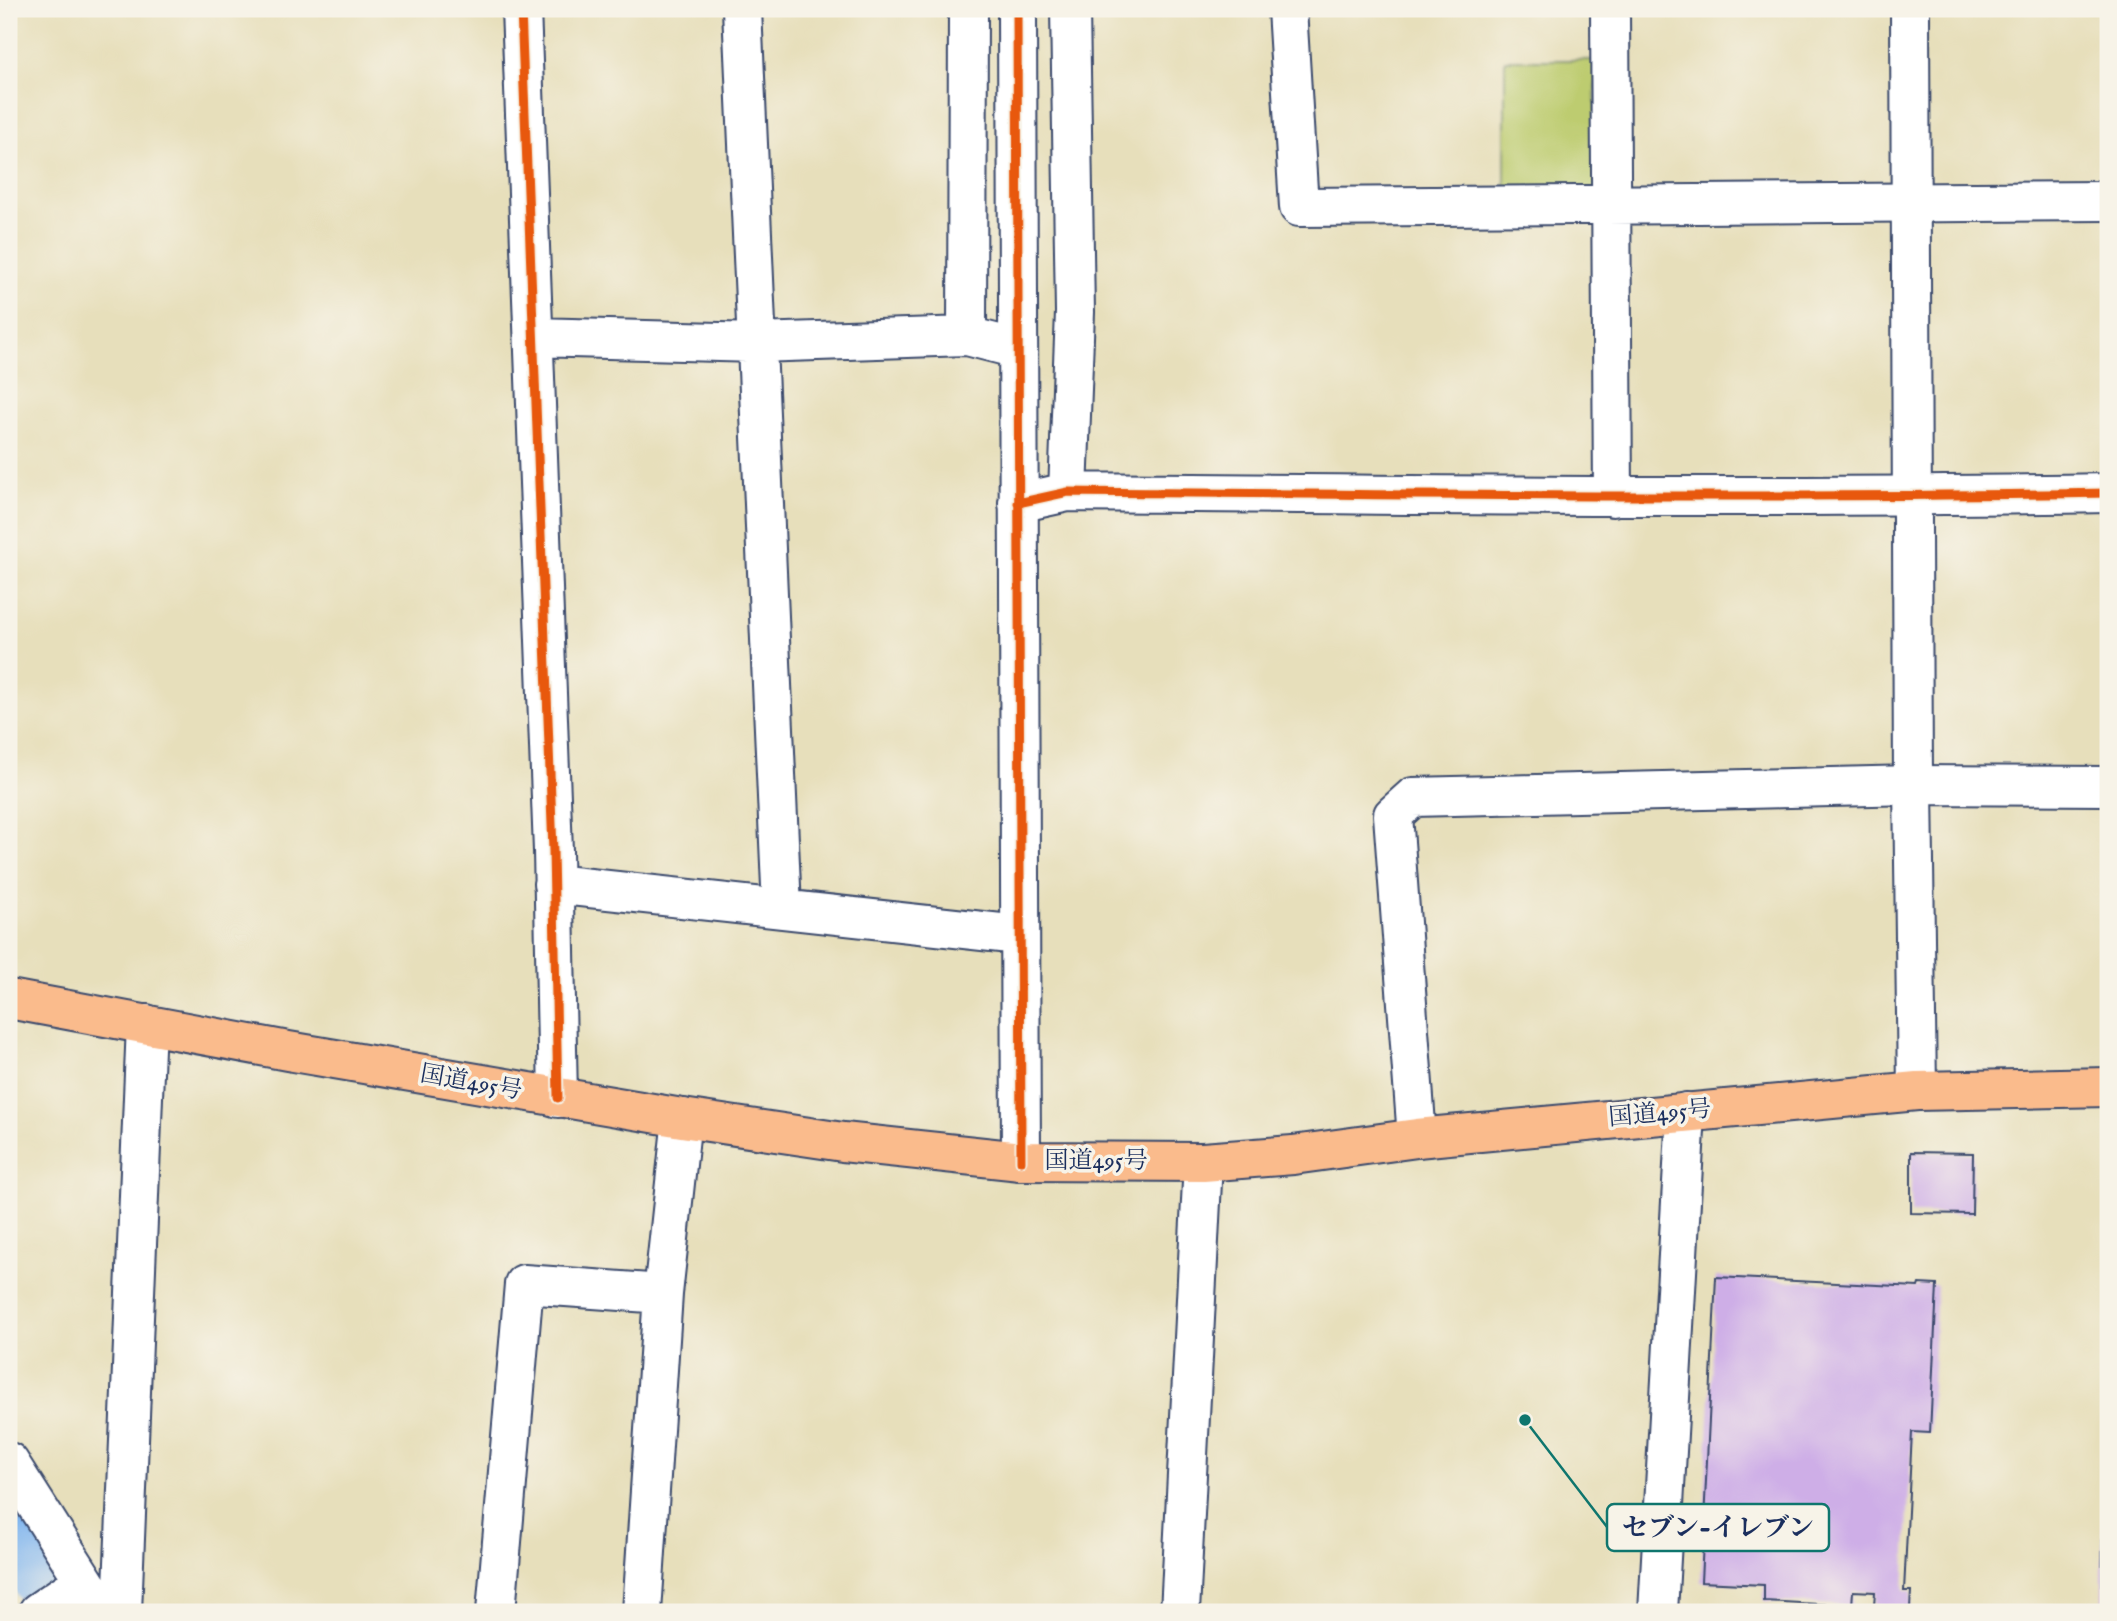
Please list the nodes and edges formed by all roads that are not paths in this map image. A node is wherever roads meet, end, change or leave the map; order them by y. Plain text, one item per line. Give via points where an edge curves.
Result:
1 (522, 9) edge
2 (741, 9) edge
3 (968, 9) edge
4 (1017, 9) edge
5 (1070, 9) edge
6 (1287, 9) edge
7 (1610, 9) edge
8 (1910, 9) edge
9 (2108, 201) edge
10 (1911, 204) junction
11 (1611, 206) junction
12 (967, 336) junction
13 (534, 337) junction
14 (757, 343) junction
15 (1018, 349) junction
16 (1068, 492) junction
17 (2108, 493) edge
18 (1911, 496) junction
19 (1613, 497) junction
20 (1018, 503) junction
21 (1913, 785) junction
22 (2108, 786) edge
23 (553, 884) junction
24 (782, 909) junction
25 (1018, 935) junction
26 (9, 999) edge
27 (146, 1024) junction
28 (2108, 1087) edge
29 (1917, 1091) junction
30 (558, 1098) junction
31 (1686, 1112) junction
32 (682, 1118) junction
33 (1417, 1138) junction
34 (1021, 1161) junction
35 (1203, 1162) junction
36 (663, 1294) junction
37 (9, 1462) edge
38 (84, 1581) junction
39 (38, 1612) edge
40 (104, 1612) edge
41 (122, 1612) edge
42 (496, 1612) edge
43 (642, 1612) edge
44 (1180, 1612) edge
45 (1658, 1612) edge

1 - 13 street
2 - 14 street
3 - 12 street
4 - 15 street
5 - 16 street via 1075,312
6 - 11 street via 1299,207
7 - 11 street
8 - 10 street
9 - 10 street
10 - 11 street
10 - 18 street
11 - 19 street
12 - 14 street
12 - 15 street
13 - 14 street
13 - 23 street
14 - 24 street
15 - 20 street
16 - 19 street
16 - 20 street
17 - 18 street
18 - 19 street
18 - 21 street
20 - 25 street
21 - 22 street
21 - 29 street
21 - 33 street via 1413,797 1393,815
23 - 24 street
23 - 30 street
24 - 25 street
25 - 34 street
26 - 27 highway, 国道495号
27 - 30 highway, 国道495号
27 - 41 street
28 - 29 highway, 国道495号
29 - 31 highway, 国道495号
30 - 32 highway, 国道495号
31 - 33 highway, 国道495号
31 - 45 street
32 - 34 highway, 国道495号 via 843,1142
32 - 36 street
33 - 35 highway, 国道495号
34 - 35 highway, 国道495号
35 - 44 street
36 - 42 street via 524,1284
36 - 43 street
37 - 38 street
38 - 39 street
38 - 40 street

